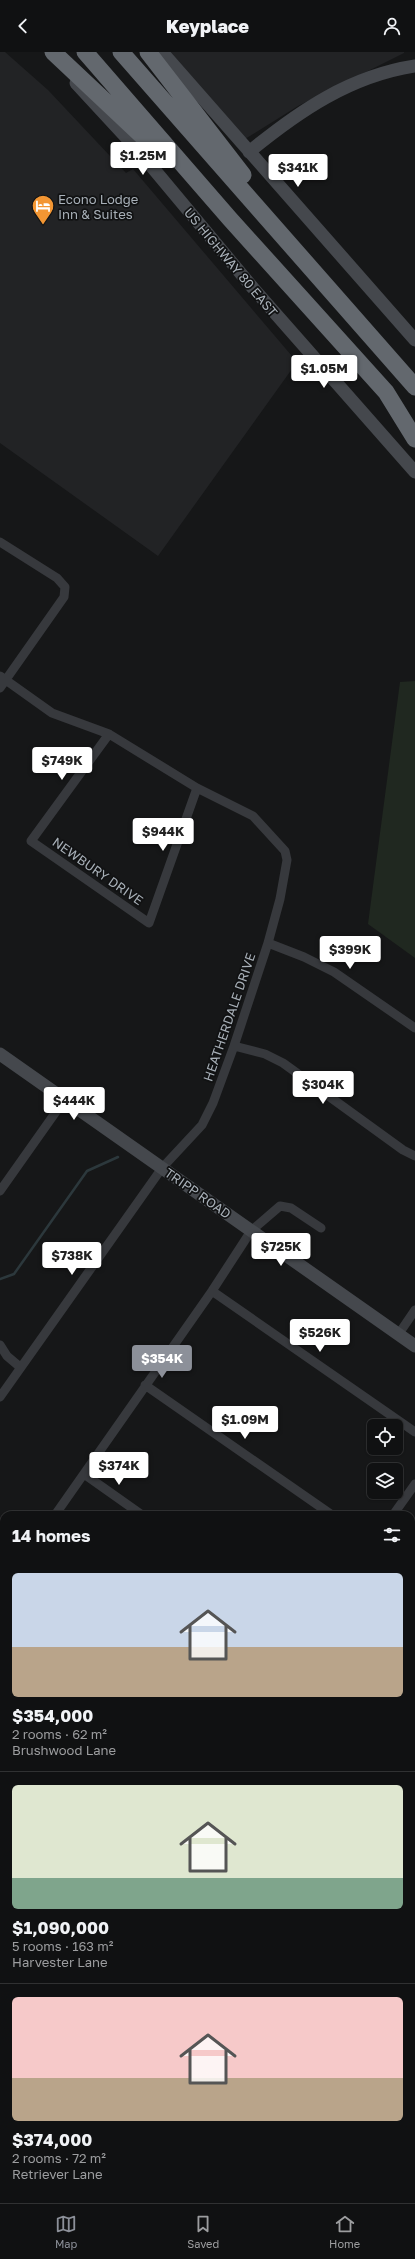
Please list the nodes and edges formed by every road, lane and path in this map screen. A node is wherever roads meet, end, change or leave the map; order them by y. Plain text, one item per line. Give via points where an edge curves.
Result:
1 (47, 52) edge
2 (53, 52) edge
3 (85, 52) edge
4 (121, 52) edge
5 (148, 52) edge
6 (162, 52) edge
7 (415, 66) edge
8 (249, 152) junction
9 (203, 188) junction
10 (284, 237) junction
11 (415, 340) edge
12 (415, 387) edge
13 (386, 392) junction
14 (415, 425) edge
15 (415, 439) edge
16 (415, 472) edge
17 (0, 542) edge
18 (3, 678) edge
19 (0, 688) edge
20 (109, 734) junction
21 (197, 788) junction
22 (268, 943) junction
23 (415, 1028) edge
24 (234, 1046) junction
25 (0, 1054) edge
26 (65, 1099) junction
27 (415, 1156) edge
28 (162, 1168) junction
29 (0, 1191) edge
30 (321, 1228) dead end
31 (251, 1231) junction
32 (212, 1291) junction
33 (415, 1310) edge
34 (398, 1335) junction
35 (0, 1345) edge
36 (415, 1346) edge
37 (20, 1367) junction
38 (145, 1384) junction
39 (0, 1397) edge
40 (415, 1432) edge
41 (84, 1474) junction
42 (415, 1484) edge
43 (58, 1511) edge
44 (136, 1511) edge
45 (326, 1511) edge
46 (396, 1511) edge

1 - 16 main road, US HIGHWAY 80 EAST via 137,149 248,283
2 - 9 highway via 172,165
3 - 9 highway
4 - 10 highway
5 - 10 highway via 268,208
6 - 8 main road
7 - 8 main road via 370,78 336,91 289,119
8 - 11 main road
9 - 13 highway
10 - 12 highway
13 - 14 highway
13 - 15 highway
17 - 18 street via 56,578 65,587 64,597
18 - 19 street
18 - 20 street, HEATHERDALE DRIVE via 52,713
20 - 21 street, HEATHERDALE DRIVE
20 - 21 street, NEWBURY DRIVE via 31,840 149,923
21 - 22 street, HEATHERDALE DRIVE via 253,816 285,851 287,860 280,899
22 - 23 street via 304,956 334,972
22 - 24 street, HEATHERDALE DRIVE
24 - 27 street via 264,1054 283,1063 403,1150
24 - 28 street, HEATHERDALE DRIVE via 202,1125
25 - 26 main road, TRIPP ROAD
26 - 28 main road, TRIPP ROAD
26 - 29 street
28 - 31 main road, TRIPP ROAD
28 - 37 street, HEATHERDALE DRIVE
30 - 31 street via 291,1208 280,1206
31 - 32 street
31 - 34 main road, TRIPP ROAD
32 - 38 street
32 - 40 street
33 - 34 street
34 - 36 main road, TRIPP ROAD
35 - 37 street via 7,1356
37 - 39 street, HEATHERDALE DRIVE
38 - 41 street
38 - 45 street
41 - 43 street
41 - 44 street
42 - 46 street

